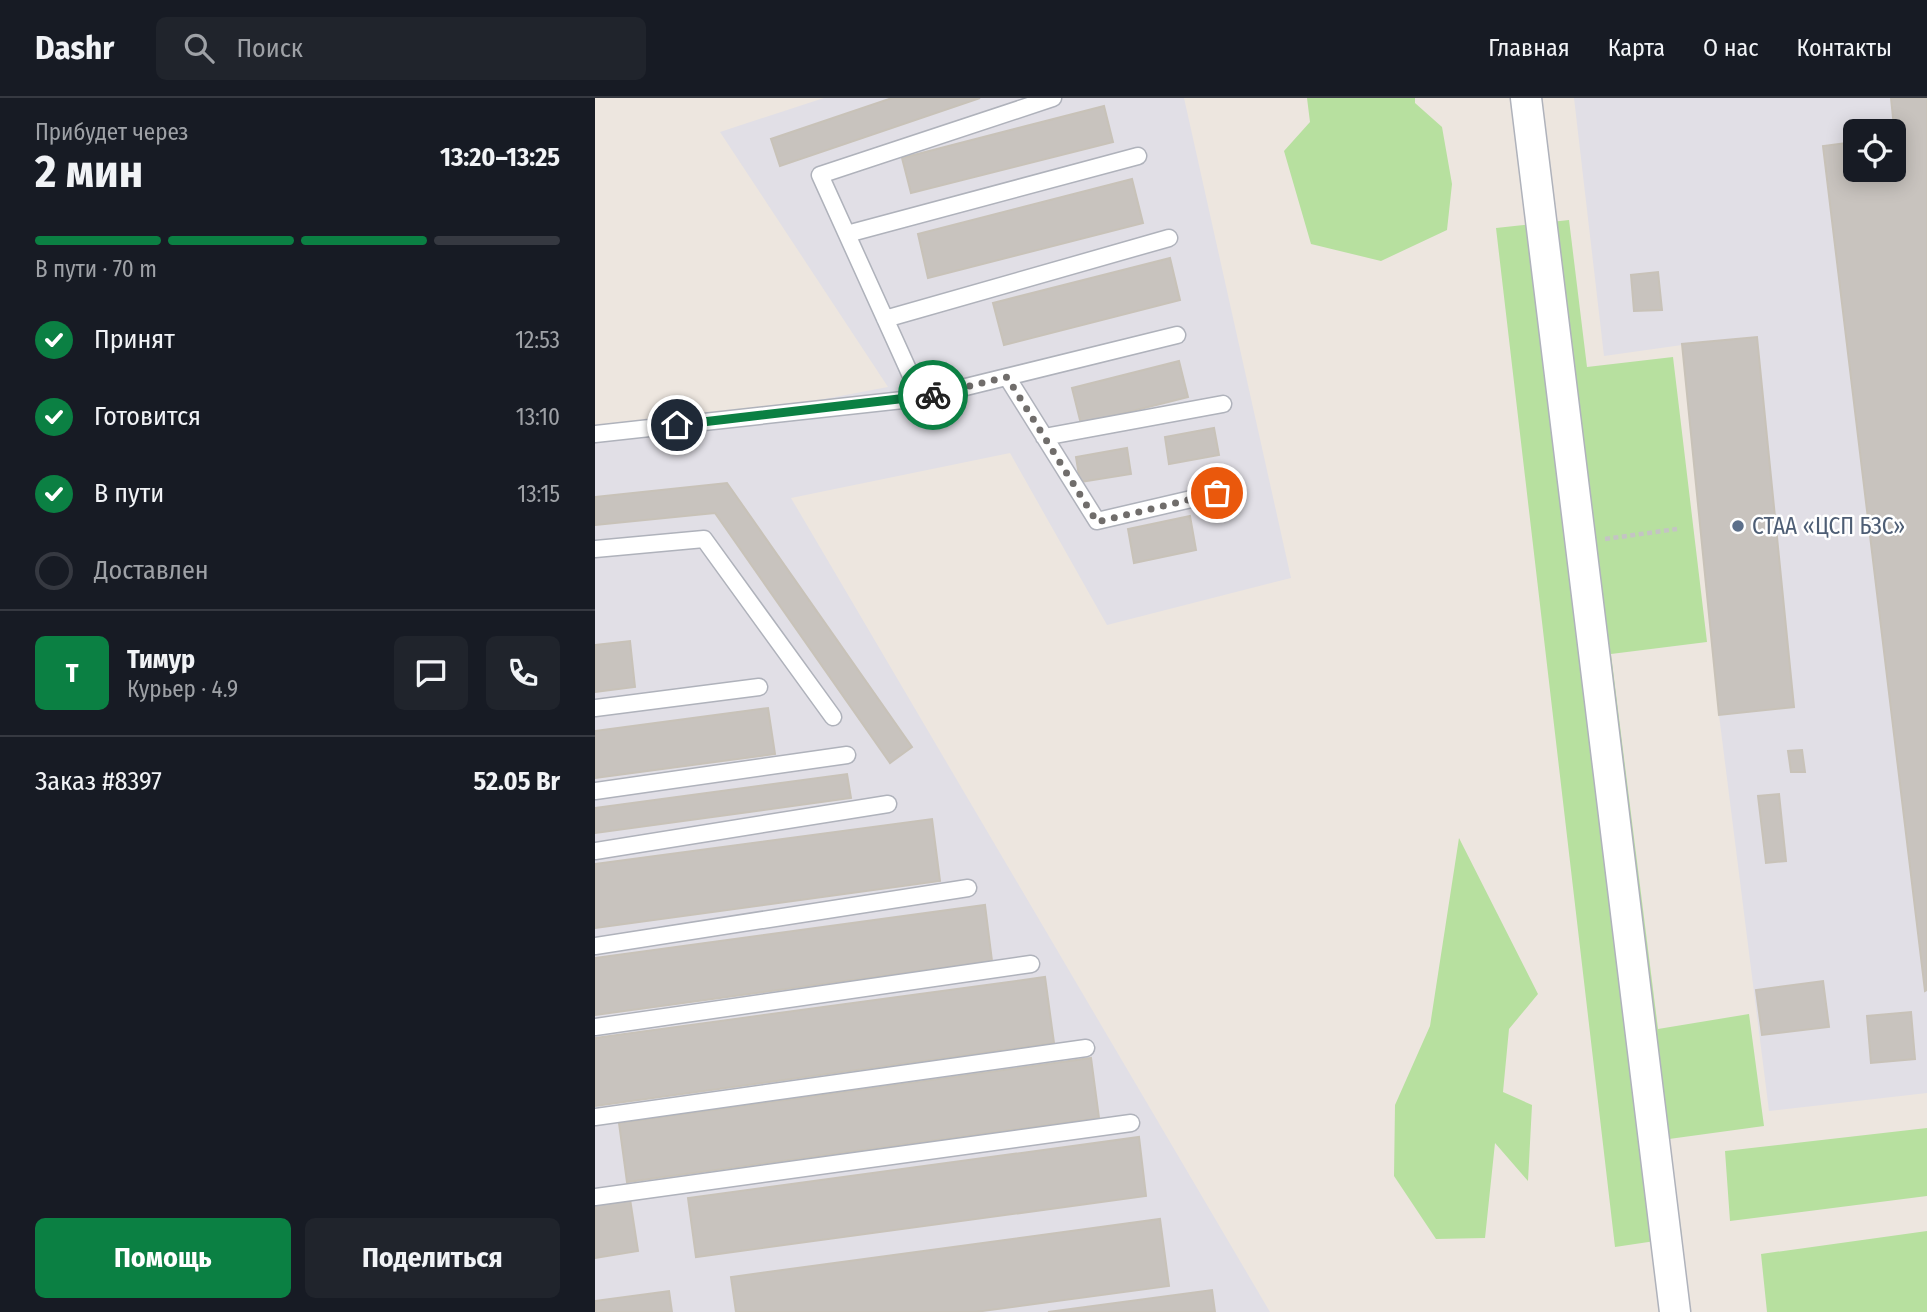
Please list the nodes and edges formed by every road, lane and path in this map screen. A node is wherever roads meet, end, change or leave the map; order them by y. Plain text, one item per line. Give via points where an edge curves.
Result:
1 (1052, 98) edge
2 (1526, 98) edge
3 (1138, 156) dead end
4 (846, 234) junction
5 (1169, 238) dead end
6 (885, 318) junction
7 (1177, 335) dead end
8 (1007, 377) junction
9 (921, 398) junction
10 (1223, 404) dead end
11 (595, 434) edge
12 (1044, 437) junction
13 (1217, 493) dead end
14 (1677, 528) dead end
15 (1580, 542) junction
16 (595, 549) edge
17 (759, 687) dead end
18 (595, 708) edge
19 (833, 717) dead end
20 (847, 755) dead end
21 (595, 791) edge
22 (888, 804) dead end
23 (595, 851) edge
24 (968, 888) dead end
25 (595, 946) edge
26 (1031, 964) dead end
27 (595, 1027) edge
28 (1086, 1048) dead end
29 (595, 1117) edge
30 (1131, 1122) dead end
31 (595, 1197) edge
32 (1675, 1312) edge

1 - 4 lane via 820,175
2 - 15 street
3 - 4 lane
4 - 6 lane
5 - 6 lane
6 - 9 lane
7 - 8 lane
8 - 9 lane
8 - 12 lane
9 - 11 lane
10 - 12 lane
12 - 13 lane via 1097,522
14 - 15 path
15 - 32 street
16 - 19 lane via 704,539
17 - 18 lane
20 - 21 lane
22 - 23 lane
24 - 25 lane
26 - 27 lane
28 - 29 lane
30 - 31 lane

